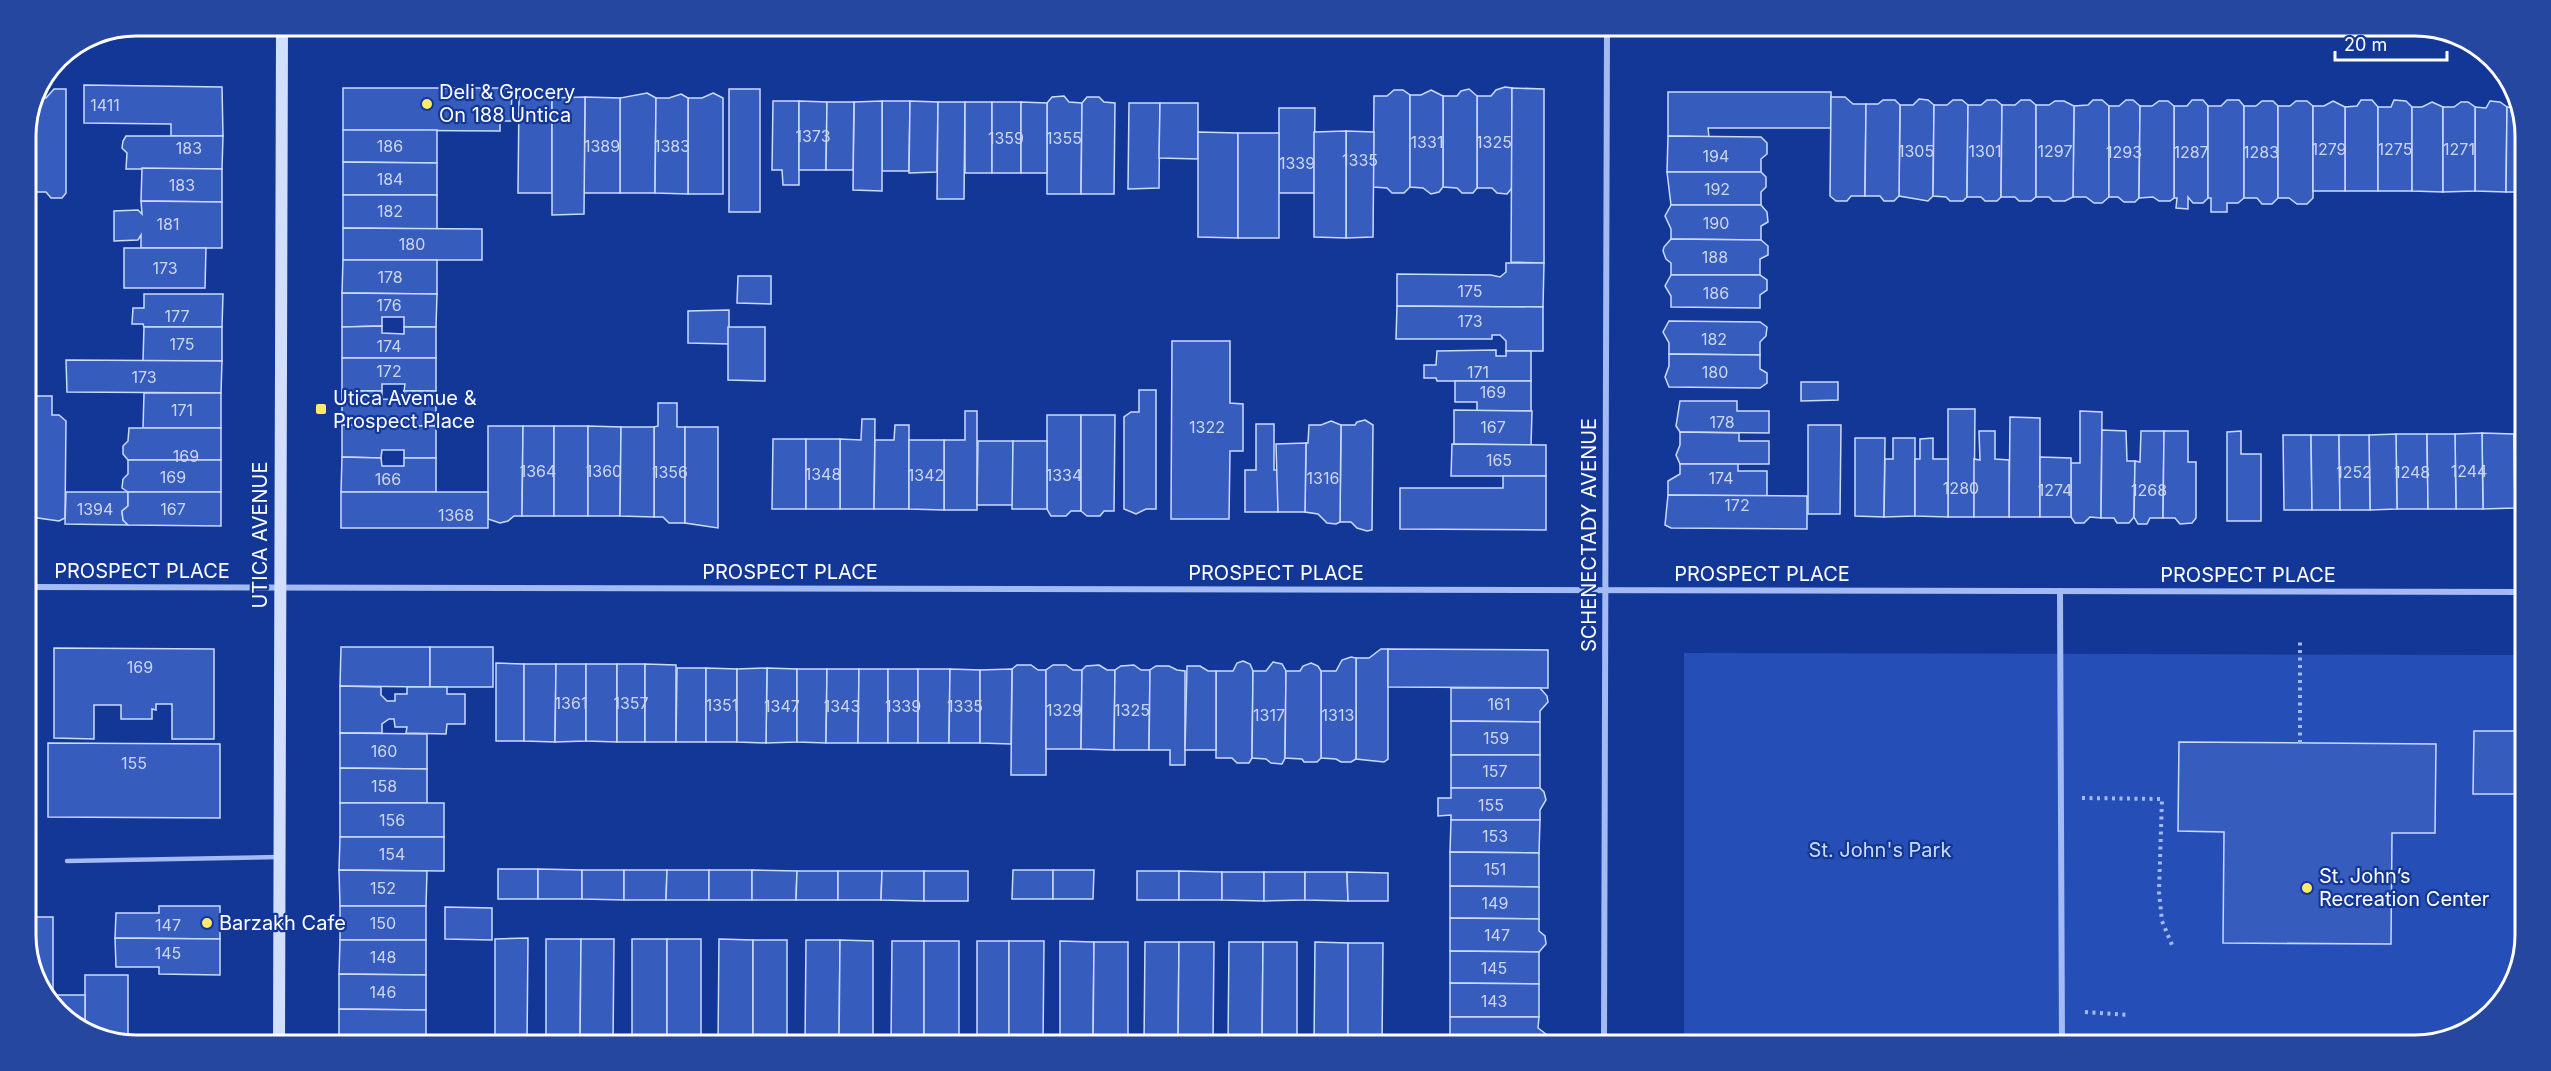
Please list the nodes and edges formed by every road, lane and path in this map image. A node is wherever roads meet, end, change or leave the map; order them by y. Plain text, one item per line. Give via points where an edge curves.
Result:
1 (282, 36) edge
2 (1607, 36) edge
3 (36, 587) edge
4 (279, 588) junction
5 (1605, 590) junction
6 (2060, 591) junction
7 (2515, 592) edge
8 (2300, 642) dead end
9 (2300, 743) dead end
10 (2061, 798) junction
11 (279, 857) junction
12 (68, 861) dead end
13 (2172, 945) dead end
14 (2062, 1012) junction
15 (2129, 1015) dead end
16 (279, 1035) edge
17 (1604, 1035) edge
18 (2062, 1035) edge

1 - 4 main road, UTICA AVENUE
2 - 5 street, SCHENECTADY AVENUE
3 - 4 street, PROSPECT PLACE
4 - 5 street, PROSPECT PLACE
4 - 11 main road, UTICA AVENUE
5 - 6 street, PROSPECT PLACE
5 - 17 street, SCHENECTADY AVENUE
6 - 7 street, PROSPECT PLACE
6 - 10 street
8 - 9 path
10 - 13 path via 2162,799 2159,892 2162,921
10 - 14 street
11 - 12 lane
11 - 16 main road, UTICA AVENUE
14 - 15 path
14 - 18 street

